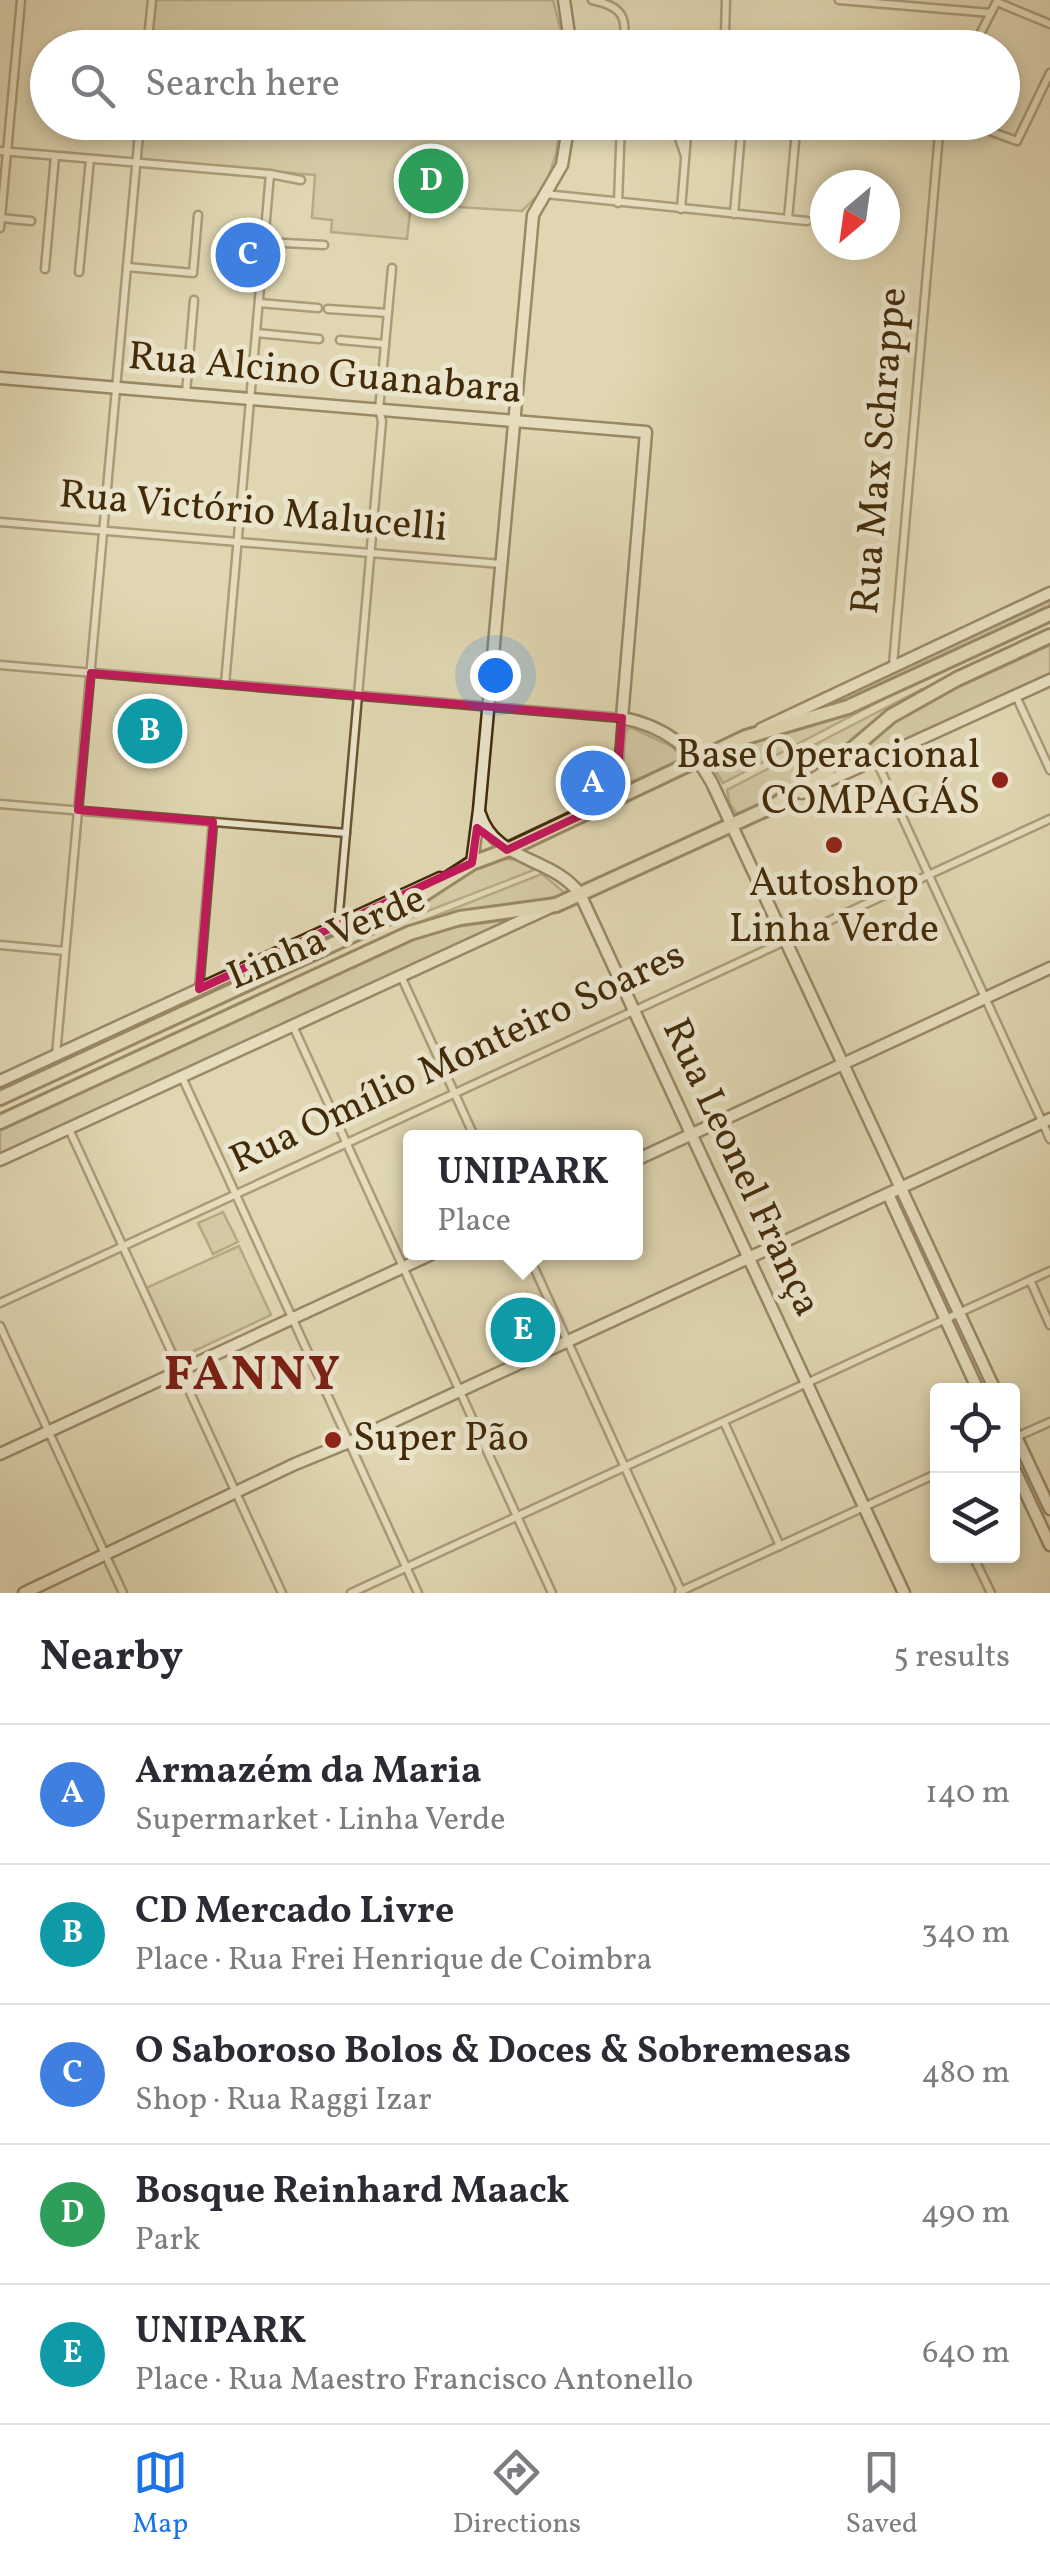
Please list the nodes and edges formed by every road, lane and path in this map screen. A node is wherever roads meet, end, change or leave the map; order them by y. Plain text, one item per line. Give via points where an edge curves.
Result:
1 (21, 0) edge
2 (152, 0) edge
3 (564, 0) edge
4 (592, 0) edge
5 (726, 0) edge
6 (839, 0) edge
7 (997, 1) edge
8 (991, 14) junction
9 (1050, 24) edge
10 (149, 30) edge
11 (568, 30) edge
12 (625, 30) edge
13 (725, 30) edge
14 (983, 30) edge
15 (1050, 73) edge
16 (1020, 135) edge
17 (139, 140) edge
18 (565, 140) edge
19 (620, 140) edge
20 (687, 140) edge
21 (740, 140) edge
22 (795, 140) edge
23 (938, 140) edge
24 (4, 151) edge
25 (55, 156) junction
26 (90, 159) junction
27 (137, 163) junction
28 (270, 174) junction
29 (301, 180) dead end
30 (545, 194) junction
31 (618, 203) junction
32 (681, 209) junction
33 (734, 214) junction
34 (198, 215) dead end
35 (1, 218) edge
36 (788, 219) junction
37 (31, 221) dead end
38 (807, 221) dead end
39 (0, 228) edge
40 (264, 242) junction
41 (324, 245) dead end
42 (127, 267) junction
43 (46, 268) dead end
44 (392, 268) dead end
45 (79, 272) dead end
46 (194, 300) dead end
47 (259, 303) junction
48 (318, 308) dead end
49 (328, 309) dead end
50 (388, 313) junction
51 (256, 333) junction
52 (319, 339) dead end
53 (340, 340) dead end
54 (385, 344) junction
55 (0, 378) edge
56 (116, 388) junction
57 (186, 394) junction
58 (250, 399) junction
59 (380, 410) junction
60 (514, 421) junction
61 (0, 522) edge
62 (104, 530) junction
63 (238, 542) junction
64 (370, 553) junction
65 (501, 564) junction
66 (1050, 593) edge
67 (1050, 614) edge
68 (1050, 636) edge
69 (0, 665) edge
70 (893, 665) junction
71 (90, 673) junction
72 (1050, 680) edge
73 (225, 684) junction
74 (358, 696) junction
75 (1016, 696) junction
76 (487, 707) junction
77 (622, 718) junction
78 (746, 737) junction
79 (698, 760) junction
80 (876, 760) junction
81 (1050, 770) edge
82 (616, 799) junction
83 (0, 804) edge
84 (773, 806) junction
85 (78, 810) junction
86 (479, 810) junction
87 (1050, 819) edge
88 (213, 822) junction
89 (733, 825) junction
90 (346, 833) junction
91 (507, 850) junction
92 (472, 864) junction
93 (928, 875) junction
94 (580, 894) junction
95 (556, 905) junction
96 (338, 925) junction
97 (786, 940) junction
98 (0, 946) edge
99 (65, 951) junction
100 (1050, 968) edge
101 (401, 976) junction
102 (198, 989) junction
103 (985, 998) junction
104 (634, 1011) junction
105 (293, 1026) junction
106 (56, 1055) junction
107 (844, 1064) junction
108 (182, 1077) junction
109 (0, 1081) edge
110 (454, 1094) junction
111 (0, 1098) edge
112 (1046, 1121) edge
113 (0, 1122) edge
114 (69, 1128) junction
115 (470, 1130) edge
116 (691, 1134) junction
117 (1050, 1139) edge
118 (347, 1143) junction
119 (643, 1157) edge
120 (0, 1160) edge
121 (901, 1188) junction
122 (236, 1194) junction
123 (888, 1194) junction
124 (123, 1246) junction
125 (749, 1258) junction
126 (420, 1260) edge
127 (531, 1260) edge
128 (404, 1268) junction
129 (1050, 1271) edge
130 (1030, 1280) junction
131 (0, 1303) edge
132 (959, 1313) junction
133 (292, 1319) junction
134 (946, 1319) junction
135 (1050, 1325) edge
136 (0, 1326) edge
137 (568, 1342) junction
138 (180, 1371) junction
139 (807, 1383) junction
140 (975, 1383) edge
141 (992, 1383) edge
142 (460, 1391) junction
143 (724, 1422) junction
144 (1050, 1422) edge
145 (49, 1432) junction
146 (1020, 1433) edge
147 (349, 1442) junction
148 (1020, 1447) edge
149 (0, 1454) edge
150 (625, 1467) junction
151 (1016, 1473) edge
152 (930, 1479) edge
153 (236, 1494) junction
154 (864, 1507) junction
155 (1050, 1509) edge
156 (517, 1516) junction
157 (780, 1546) junction
158 (1050, 1546) edge
159 (106, 1555) junction
160 (976, 1563) edge
161 (406, 1568) junction
162 (681, 1592) edge
163 (24, 1593) edge
164 (123, 1593) edge
165 (282, 1593) edge
166 (352, 1593) edge
167 (418, 1593) edge
168 (552, 1593) edge
169 (904, 1593) edge
170 (990, 1593) edge

1 - 24 street
2 - 10 street
3 - 11 main road
4 - 12 street via 622,14
5 - 13 street
6 - 8 street
7 - 8 street
7 - 9 street
8 - 14 street
15 - 16 street
17 - 27 street
18 - 30 main road via 562,165
19 - 31 street
20 - 32 street
21 - 33 street
22 - 36 street
23 - 70 street, Rua Max Schrappe
24 - 25 street
24 - 35 street
25 - 26 street
25 - 43 street
26 - 27 street
26 - 45 street
27 - 28 street
27 - 42 street
28 - 29 street
28 - 40 street
30 - 31 street
30 - 60 main road via 533,215
31 - 32 street
32 - 33 street
33 - 36 street
34 - 42 street via 193,273
35 - 37 street
35 - 39 street
36 - 38 street
40 - 41 street
40 - 47 street
42 - 56 street
44 - 50 street
46 - 57 street
47 - 48 street
47 - 51 street
49 - 50 street
50 - 54 street
51 - 52 street
51 - 58 street
53 - 54 street
54 - 59 street
55 - 56 main road, Rua Alcino Guanabara
56 - 57 main road, Rua Alcino Guanabara
56 - 62 street
57 - 58 main road, Rua Alcino Guanabara
58 - 59 main road, Rua Alcino Guanabara
58 - 63 street
59 - 60 main road, Rua Alcino Guanabara
59 - 64 street
60 - 65 main road
60 - 77 main road, Rua Alcino Guanabara via 646,432
61 - 62 street, Rua Victório Malucelli
62 - 63 street, Rua Victório Malucelli
62 - 71 street
63 - 64 street, Rua Victório Malucelli
63 - 73 street
64 - 65 street, Rua Victório Malucelli
64 - 74 street
65 - 76 main road
66 - 70 main road
67 - 78 highway, Linha Verde via 836,712
68 - 84 highway, Linha Verde via 891,716 824,774
69 - 71 street
70 - 78 main road
71 - 73 street
71 - 85 street
72 - 75 main road
73 - 74 street
74 - 76 street
74 - 90 street
75 - 80 main road
75 - 81 street
76 - 77 street
76 - 86 main road
77 - 79 main road via 659,730
77 - 82 street
78 - 79 highway, Linha Verde
79 - 82 highway, Linha Verde
79 - 89 main road
80 - 84 main road
80 - 93 street
82 - 91 highway, Linha Verde
83 - 85 street
84 - 89 highway, Linha Verde
85 - 88 street
85 - 99 street
86 - 91 main road via 490,836
86 - 92 main road
87 - 93 street, Rua Omílio Monteiro Soares
88 - 90 street
88 - 102 street
89 - 94 highway, Linha Verde
89 - 97 main road
90 - 96 street
91 - 92 highway, Linha Verde
91 - 94 main road, Rua Leonel França via 551,868
92 - 96 main road
92 - 111 highway, Linha Verde via 381,922
93 - 97 street, Rua Omílio Monteiro Soares
93 - 103 street
94 - 95 highway, Linha Verde
94 - 104 main road, Rua Leonel França
95 - 101 main road
95 - 113 highway, Linha Verde via 422,928
96 - 102 main road
97 - 104 street, Rua Omílio Monteiro Soares
97 - 107 main road
98 - 99 street
99 - 106 street
100 - 103 main road
101 - 105 main road
101 - 110 street
102 - 106 main road
103 - 107 main road
103 - 112 street
104 - 110 street, Rua Omílio Monteiro Soares
104 - 116 main road, Rua Leonel França
105 - 108 main road
105 - 118 street
106 - 109 main road
107 - 116 main road
107 - 121 main road
108 - 114 main road
108 - 122 street
110 - 115 street
110 - 118 street, Rua Omílio Monteiro Soares
112 - 117 street
112 - 121 main road
114 - 120 main road
114 - 124 street
116 - 119 main road
116 - 125 main road, Rua Leonel França
118 - 122 street, Rua Omílio Monteiro Soares
118 - 128 street
121 - 123 main road
121 - 132 main road
122 - 124 street, Rua Omílio Monteiro Soares
122 - 133 street
123 - 125 main road
123 - 134 main road
124 - 131 street, Rua Omílio Monteiro Soares
124 - 138 street
125 - 137 main road
125 - 139 main road, Rua Leonel França
126 - 128 main road
127 - 137 street
128 - 133 main road
128 - 142 street
129 - 130 street
130 - 132 street
130 - 135 street
132 - 134 street
132 - 141 main road
133 - 138 main road
133 - 147 street
134 - 139 street
134 - 140 main road
136 - 145 street
137 - 142 main road
137 - 150 street
138 - 145 main road
138 - 153 street
139 - 143 street
139 - 154 main road, Rua Leonel França
142 - 147 main road
142 - 156 street
143 - 150 street
143 - 157 street
144 - 146 street
145 - 149 main road
145 - 159 street
147 - 153 main road
147 - 161 street
148 - 155 main road
150 - 156 street
150 - 162 street
151 - 158 main road
152 - 154 street
153 - 159 main road
153 - 165 street
154 - 157 street
154 - 169 main road, Rua Leonel França
156 - 161 street
156 - 168 street
157 - 162 street
159 - 163 main road
159 - 164 street
160 - 170 street
161 - 166 street
161 - 167 street

